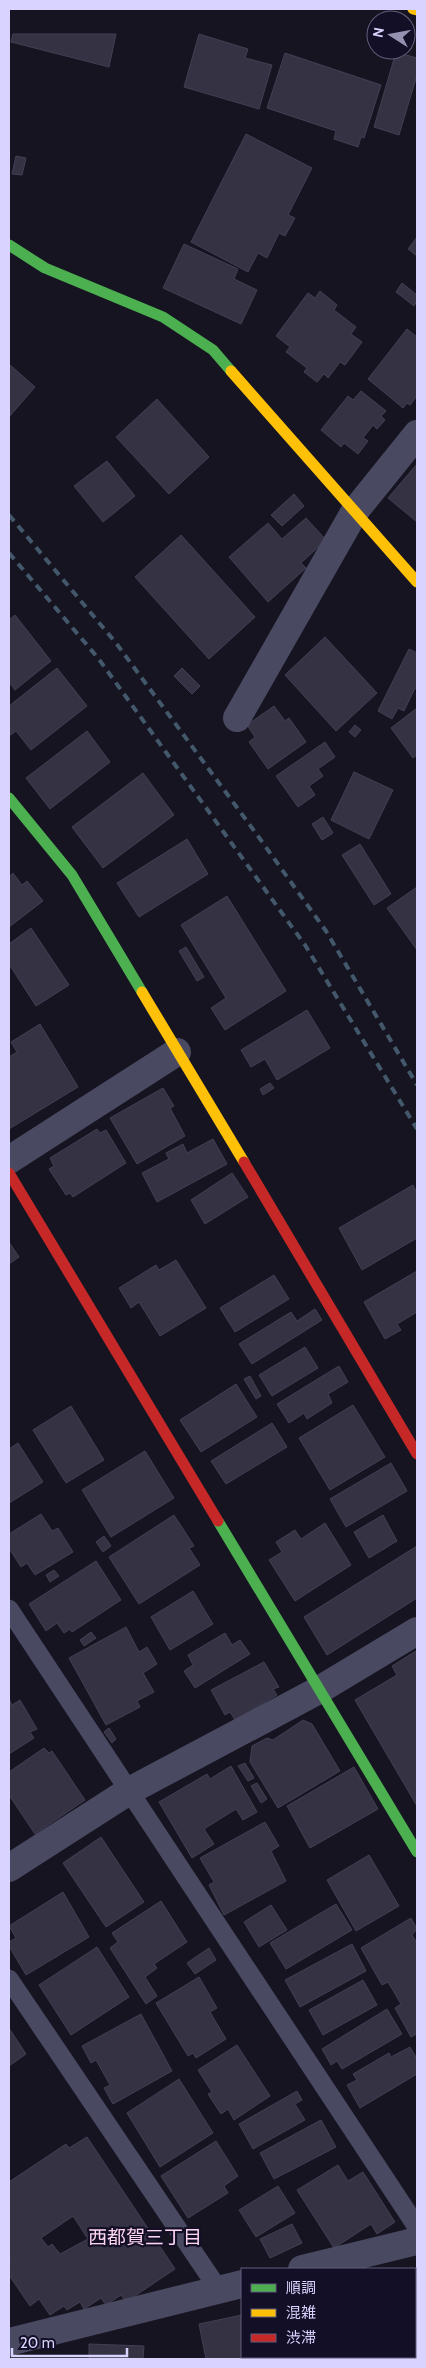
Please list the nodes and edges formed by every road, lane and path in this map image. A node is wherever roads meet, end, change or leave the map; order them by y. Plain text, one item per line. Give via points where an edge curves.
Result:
1 (413, 9) edge
2 (417, 10) edge
3 (9, 245) edge
4 (417, 434) edge
5 (354, 511) junction
6 (417, 582) edge
7 (237, 718) dead end
8 (9, 798) edge
9 (177, 1052) junction
10 (9, 1160) edge
11 (9, 1173) edge
12 (417, 1454) edge
13 (9, 1609) edge
14 (417, 1630) edge
15 (319, 1690) junction
16 (128, 1791) junction
17 (417, 1852) edge
18 (9, 1868) edge
19 (9, 1979) edge
20 (417, 2228) edge
21 (417, 2241) edge
22 (306, 2268) edge
23 (231, 2287) edge
24 (12, 2343) edge

1 - 2 street
3 - 5 street via 45,268 163,317 213,350
4 - 5 street
5 - 6 street
5 - 7 street
8 - 9 street via 72,875
9 - 10 street
9 - 12 street
11 - 15 street
13 - 16 lane
14 - 15 street
15 - 16 street
15 - 17 street
16 - 18 street
16 - 20 lane
19 - 23 lane
21 - 22 street
23 - 24 street

